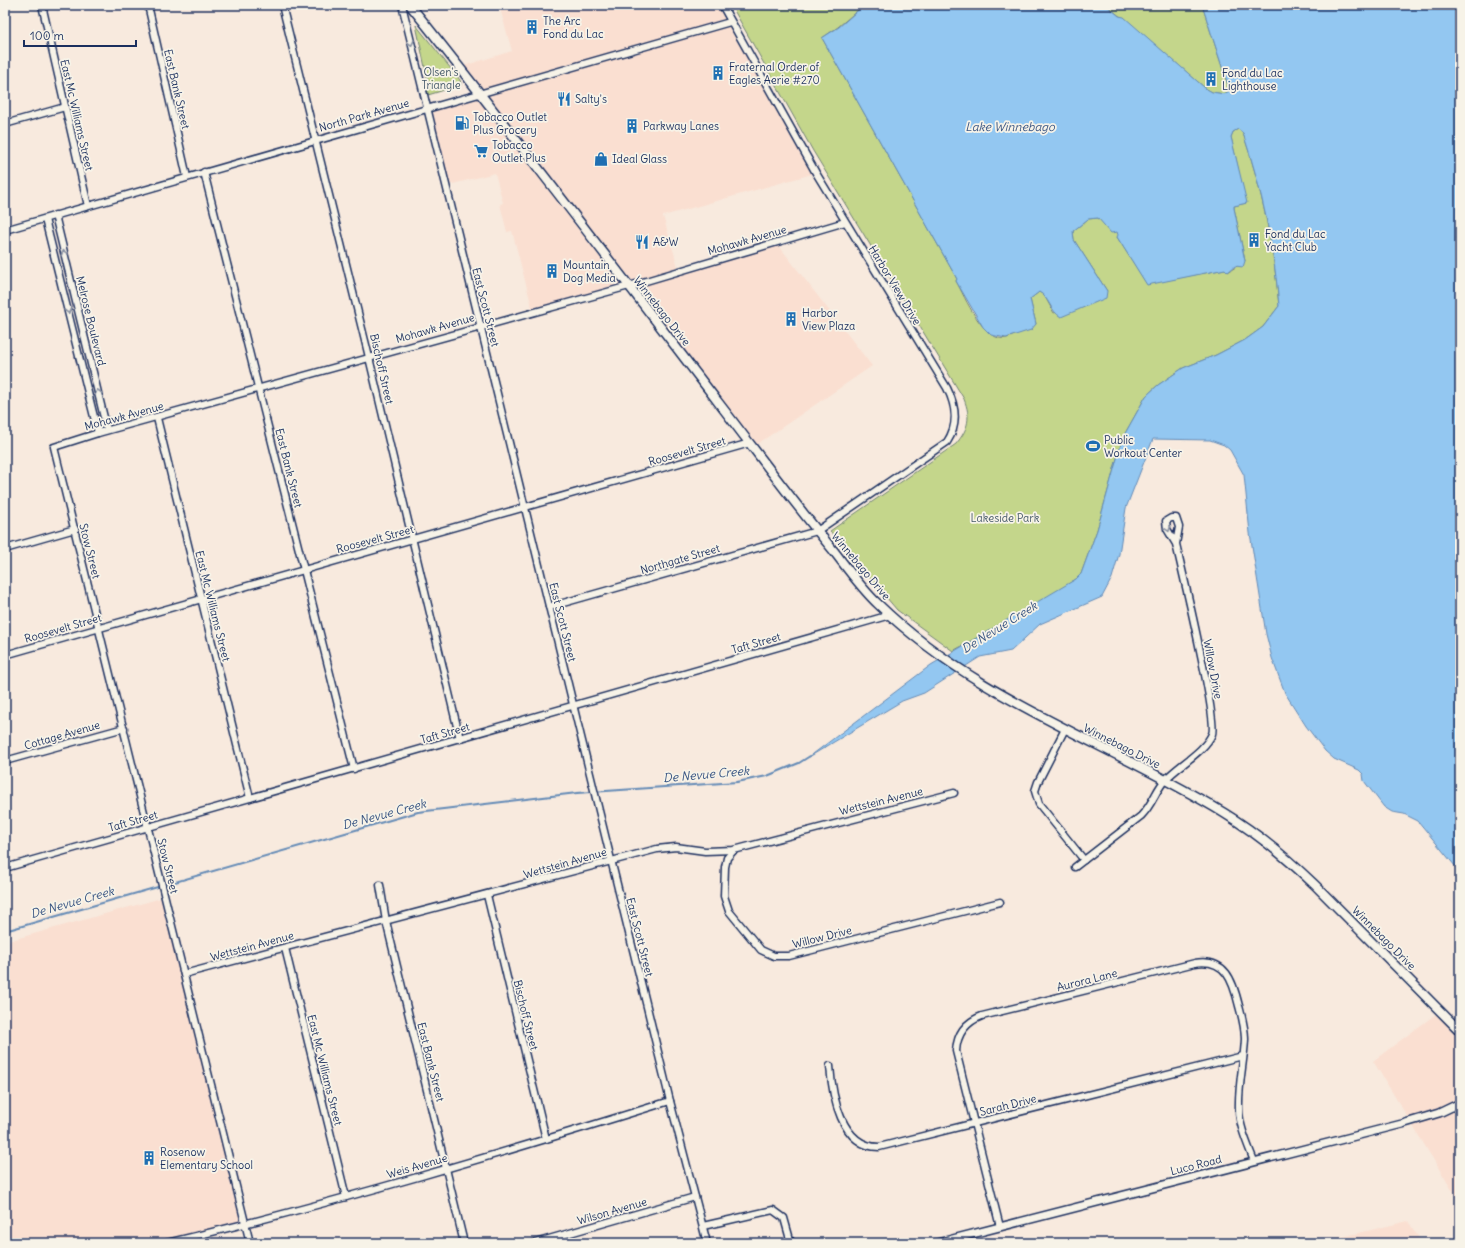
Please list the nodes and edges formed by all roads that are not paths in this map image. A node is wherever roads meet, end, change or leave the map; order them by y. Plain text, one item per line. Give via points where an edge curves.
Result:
1 (42, 5) edge
2 (148, 5) edge
3 (282, 5) edge
4 (402, 5) edge
5 (410, 5) edge
6 (722, 5) edge
7 (730, 22) junction
8 (480, 92) junction
9 (65, 107) junction
10 (426, 108) junction
11 (5, 124) edge
12 (316, 140) junction
13 (204, 172) junction
14 (187, 177) junction
15 (88, 206) junction
16 (55, 216) junction
17 (45, 219) junction
18 (846, 222) junction
19 (5, 230) edge
20 (629, 286) junction
21 (480, 326) junction
22 (369, 358) junction
23 (259, 389) junction
24 (157, 418) junction
25 (107, 430) junction
26 (98, 433) junction
27 (750, 443) junction
28 (54, 447) joint
29 (525, 508) junction
30 (74, 529) junction
31 (817, 531) junction
32 (412, 540) junction
33 (1176, 544) dead end
34 (5, 549) edge
35 (304, 569) junction
36 (201, 600) junction
37 (549, 607) junction
38 (890, 615) junction
39 (99, 629) junction
40 (5, 655) edge
41 (573, 707) junction
42 (124, 728) junction
43 (1065, 729) junction
44 (460, 739) junction
45 (5, 761) edge
46 (354, 769) junction
47 (1165, 780) junction
48 (954, 793) dead end
49 (250, 798) junction
50 (148, 827) junction
51 (734, 850) junction
52 (1084, 860) junction
53 (611, 861) junction
54 (1075, 867) dead end
55 (5, 868) edge
56 (380, 885) dead end
57 (487, 895) junction
58 (1000, 902) dead end
59 (386, 922) junction
60 (285, 948) junction
61 (184, 974) junction
62 (1460, 1031) edge
63 (1243, 1056) junction
64 (830, 1066) dead end
65 (670, 1101) junction
66 (1460, 1104) edge
67 (974, 1124) junction
68 (546, 1139) junction
69 (1254, 1161) junction
70 (446, 1169) junction
71 (346, 1197) junction
72 (695, 1197) junction
73 (245, 1224) junction
74 (703, 1226) junction
75 (1000, 1226) junction
76 (167, 1243) edge
77 (250, 1243) edge
78 (464, 1243) edge
79 (535, 1243) edge
80 (707, 1243) edge
81 (791, 1243) edge
82 (937, 1243) edge

1 - 9 street, East Mc Williams Street
2 - 14 street, East Bank Street
3 - 12 street, Bischoff Street
4 -> 10 street, East Scott Street
5 - 8 main road, Winnebago Drive
6 - 7 street, Harbor View Drive
7 - 8 street, North Park Avenue
7 - 18 street, Harbor View Drive
8 - 10 street, North Park Avenue
8 - 20 main road, Winnebago Drive
9 - 11 street
9 - 15 street, East Mc Williams Street
10 - 12 street, North Park Avenue
10 - 21 street, East Scott Street
12 - 13 street, North Park Avenue
12 - 22 street, Bischoff Street
13 - 14 street, North Park Avenue
13 - 23 street, East Bank Street
14 - 15 street, North Park Avenue
15 - 16 street, North Park Avenue
16 - 17 street, North Park Avenue
25 -> 16 street, Melrose Boulevard
17 - 19 street, North Park Avenue
17 -> 26 street, Melrose Boulevard
18 - 20 street, Mohawk Avenue
18 - 31 street, Harbor View Drive via 947,388 955,421 947,442
20 - 21 street, Mohawk Avenue
20 - 27 main road, Winnebago Drive
21 - 22 street, Mohawk Avenue
21 - 29 street, East Scott Street
22 - 23 street, Mohawk Avenue
22 - 32 street, Bischoff Street
23 - 24 street, Mohawk Avenue
23 - 35 street, East Bank Street
24 - 25 street, Mohawk Avenue
24 - 36 street, East Mc Williams Street
25 - 26 street, Mohawk Avenue
26 - 28 street, Mohawk Avenue
27 - 29 street, Roosevelt Street
27 - 31 main road, Winnebago Drive
28 - 30 street, Stow Street
29 - 32 street, Roosevelt Street
29 - 37 street, East Scott Street
30 - 34 street
30 - 39 street, Stow Street
31 - 37 street, Northgate Street
31 - 38 main road, Winnebago Drive via 877,604
32 - 35 street, Roosevelt Street
32 - 44 street, Bischoff Street
33 - 47 street, Willow Drive via 1213,725 1212,734 1205,745
35 - 36 street, Roosevelt Street
35 - 46 street, East Bank Street
36 - 39 street, Roosevelt Street
36 - 49 street, East Mc Williams Street
37 - 41 street, East Scott Street
38 - 41 street, Taft Street
38 - 43 main road, Winnebago Drive via 938,655 968,675
39 - 40 street, Roosevelt Street
39 - 42 street, Stow Street
41 - 44 street, Taft Street
41 - 53 street, East Scott Street
42 - 45 street, Cottage Avenue
42 - 50 street, Stow Street
43 - 47 main road, Winnebago Drive
43 - 52 street via 1035,791 1039,804
44 - 46 street, Taft Street
46 - 49 street, Taft Street
47 - 52 street, Willow Drive via 1150,807 1141,816
47 - 62 main road, Winnebago Drive via 1241,824 1298,868
48 - 51 street, Wettstein Avenue
49 - 50 street, Taft Street
50 - 55 street, Taft Street
50 - 61 street, Stow Street
51 - 53 street, Wettstein Avenue via 705,851 668,847
51 - 58 street, Willow Drive via 727,858 725,867 724,896 727,908 756,945 774,956 789,956
52 - 54 street, Willow Drive
53 - 57 street, Wettstein Avenue
53 - 65 street, East Scott Street
56 - 59 street, East Bank Street
57 - 59 street, Wettstein Avenue
57 - 68 street, Bischoff Street
59 - 60 street, Wettstein Avenue
59 - 70 street, East Bank Street
60 - 61 street, Wettstein Avenue
60 - 71 street, East Mc Williams Street
61 - 73 street, Stow Street
63 - 67 street, Sarah Drive
63 - 67 street, Aurora Lane via 1244,1027 1230,978 1211,963 1185,965 982,1016 969,1023 959,1035 956,1051
63 - 69 street, Aurora Lane via 1239,1114
64 - 67 street, Sarah Drive via 833,1089 841,1116 851,1134 865,1145 886,1146
65 - 68 street, Weis Avenue
65 - 72 street, East Scott Street
66 - 69 street, Luco Road via 1421,1118
67 - 75 street, Aurora Lane
68 - 70 street, Weis Avenue
69 - 75 street, Luco Road
70 - 71 street, Weis Avenue
70 - 78 street, East Bank Street
71 - 73 street, Weis Avenue
72 - 74 street, East Scott Street
72 - 79 street, Wilson Avenue
73 - 76 street, Weis Avenue
73 - 77 street, Stow Street
74 - 80 street, East Scott Street
74 - 81 street via 773,1210 784,1218
75 - 82 street, Luco Road

